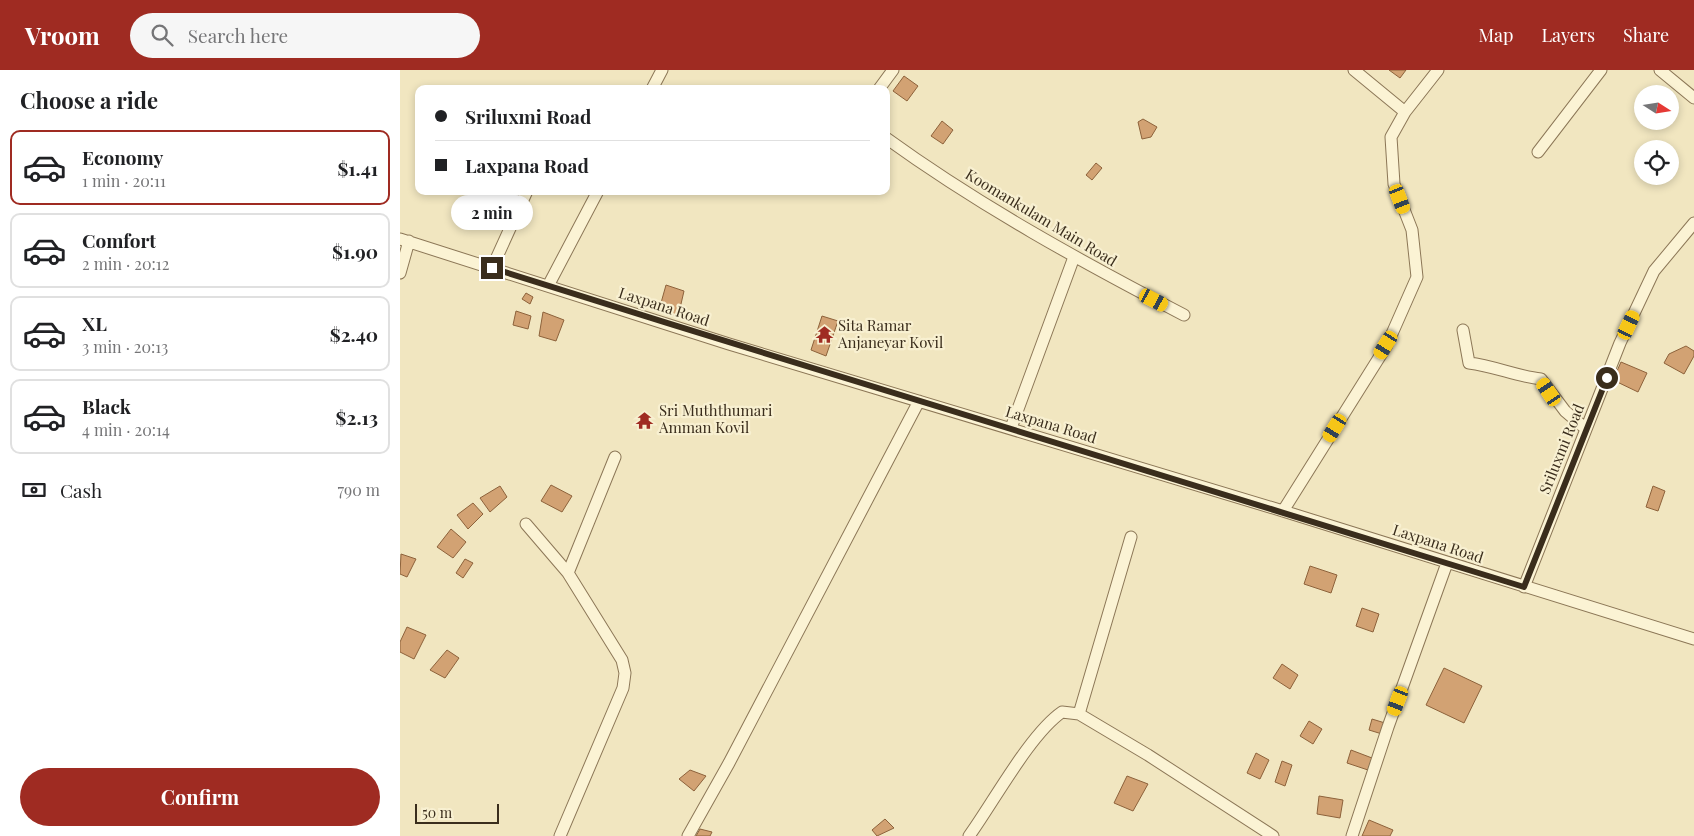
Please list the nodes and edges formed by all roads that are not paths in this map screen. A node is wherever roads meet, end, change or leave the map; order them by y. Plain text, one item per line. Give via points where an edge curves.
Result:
1 (662, 70) edge
2 (893, 70) edge
3 (1354, 70) edge
4 (1438, 70) edge
5 (1602, 70) edge
6 (1660, 70) edge
7 (654, 85) edge
8 (882, 85) edge
9 (1694, 98) edge
10 (1405, 112) junction
11 (890, 141) edge
12 (1538, 152) dead end
13 (525, 195) edge
14 (596, 195) edge
15 (1694, 223) edge
16 (404, 240) edge
17 (1074, 257) junction
18 (492, 268) junction
19 (400, 273) edge
20 (548, 286) junction
21 (1184, 315) dead end
22 (1463, 330) dead end
23 (919, 400) junction
24 (1011, 428) junction
25 (1586, 429) junction
26 (615, 457) dead end
27 (1283, 511) junction
28 (526, 524) dead end
29 (1131, 537) dead end
30 (1446, 563) junction
31 (568, 572) junction
32 (1524, 587) junction
33 (1694, 639) edge
34 (1079, 714) junction
35 (560, 836) edge
36 (688, 836) edge
37 (969, 836) edge
38 (1273, 836) edge
39 (1352, 836) edge

1 - 7 street
2 - 8 street
3 - 10 street
4 - 10 street
5 - 12 street
6 - 9 street
10 - 27 street via 1391,137 1394,184 1412,230 1417,277 1386,345
11 - 17 street, Koomankulam Main Road via 926,167
13 - 18 street
14 - 20 street
15 - 25 street, Sriluxmi Road via 1654,271 1620,343
16 - 18 street, Laxpana Road
16 - 19 street
17 - 21 street, Koomankulam Main Road
17 - 24 street
18 - 20 street, Laxpana Road
20 - 23 street, Laxpana Road
22 - 25 street via 1470,363 1495,366 1523,377 1541,379 1565,411
23 - 24 street, Laxpana Road
23 - 36 street
24 - 27 street, Laxpana Road
25 - 32 street, Sriluxmi Road
26 - 31 street
27 - 30 street, Laxpana Road
28 - 31 street
29 - 34 street
30 - 32 street, Laxpana Road
30 - 39 street
31 - 35 street via 622,660 625,672 623,688
32 - 33 street, Laxpana Road
34 - 37 street via 1062,712 1053,718
34 - 38 street

